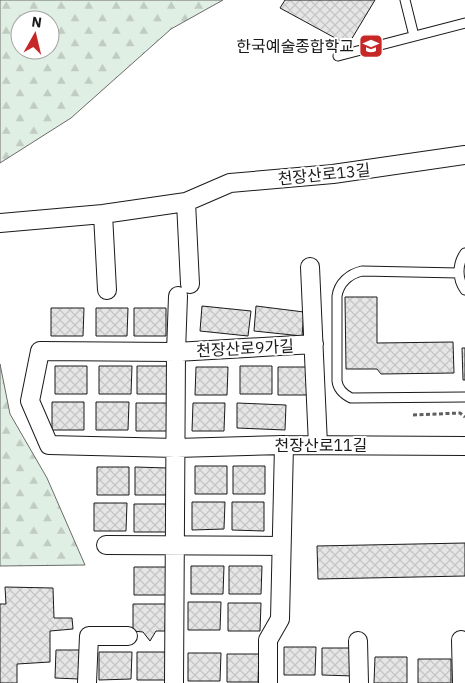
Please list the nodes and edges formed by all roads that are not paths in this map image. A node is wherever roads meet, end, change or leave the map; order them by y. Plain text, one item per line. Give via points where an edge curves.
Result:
1 (405, 0) edge
2 (465, 23) edge
3 (414, 36) junction
4 (338, 56) dead end
5 (465, 155) edge
6 (186, 202) junction
7 (103, 214) junction
8 (0, 222) edge
9 (465, 252) edge
10 (310, 266) dead end
11 (459, 273) junction
12 (107, 290) dead end
13 (465, 290) edge
14 (314, 344) junction
15 (176, 352) junction
16 (465, 397) edge
17 (284, 445) junction
18 (318, 445) junction
19 (465, 446) edge
20 (176, 448) junction
21 (106, 545) dead end
22 (176, 546) junction
23 (281, 546) junction
24 (128, 636) dead end
25 (461, 640) dead end
26 (358, 641) dead end
27 (87, 683) edge
28 (174, 683) edge
29 (268, 683) edge
30 (359, 683) edge
31 (462, 683) edge

1 - 3 lane
2 - 3 lane
3 - 4 lane
5 - 6 street, 천장산로13길 via 333,174 230,183
6 - 7 street, 천장산로13길
6 - 15 street, 천장산로9가길 via 184,290
7 - 8 street, 천장산로13길
7 - 12 street
9 - 11 lane
10 - 14 street
11 - 13 lane via 459,281
11 - 16 lane via 362,272 348,278 338,289 337,296 337,381 338,387 350,398
14 - 15 street, 천장산로9가길
14 - 18 street
15 - 20 street, 천장산로9가길
15 - 20 street, 천장산로9가길 via 40,351 30,401 49,445
17 - 18 street, 천장산로11길
17 - 20 street, 천장산로11길
17 - 23 street
18 - 19 street, 천장산로11길
20 - 22 street, 천장산로9가길
21 - 22 street
22 - 23 street
22 - 28 street, 천장산로9가길
23 - 29 street via 280,619 268,640
24 - 27 street via 89,636
25 - 31 street
26 - 30 street

